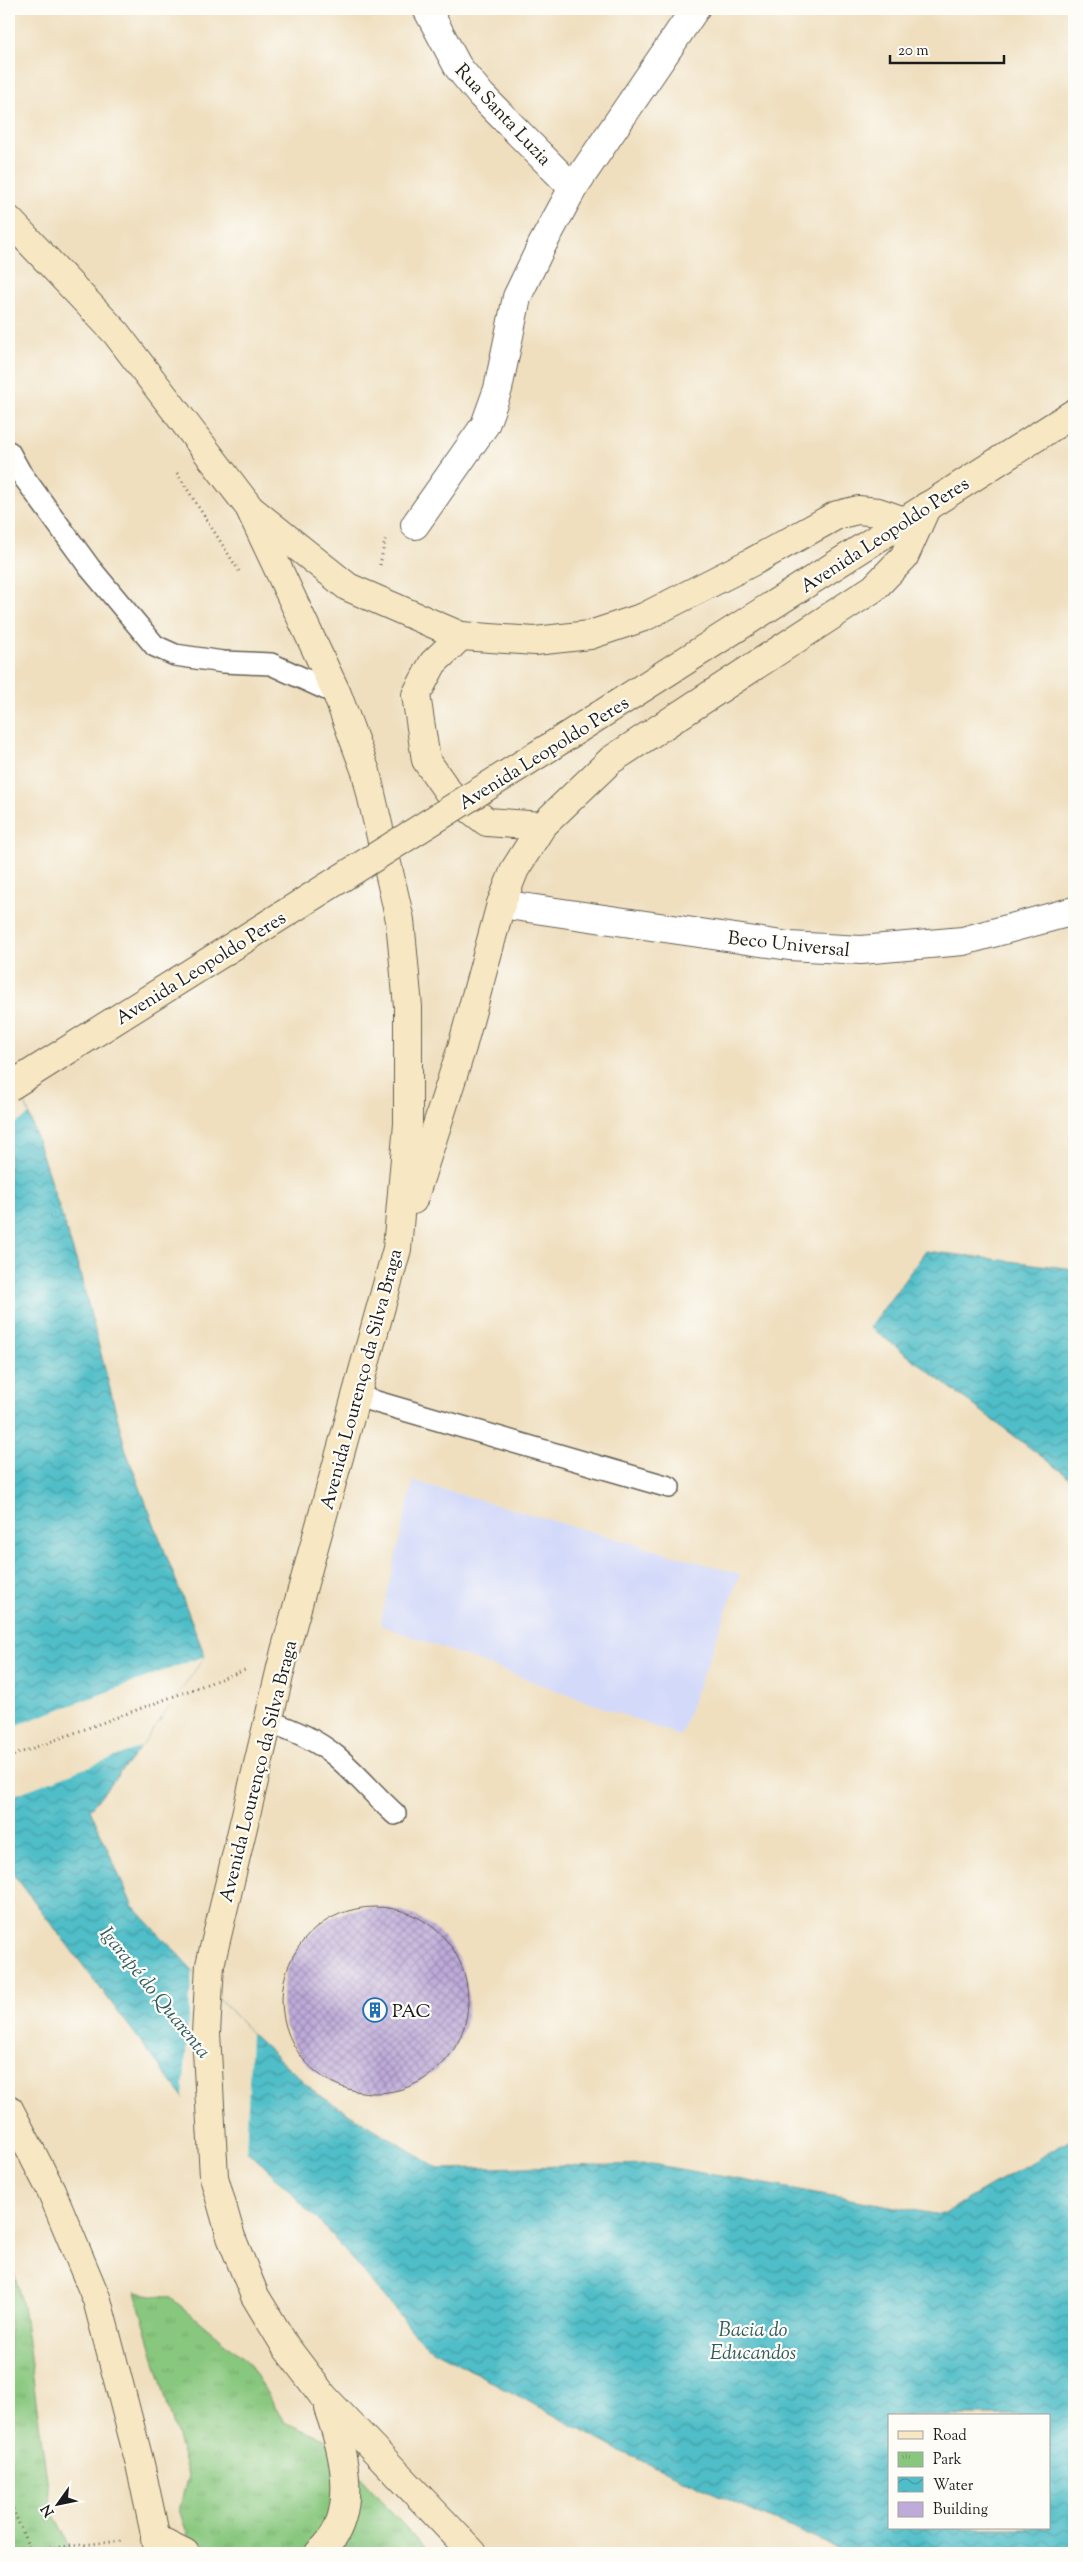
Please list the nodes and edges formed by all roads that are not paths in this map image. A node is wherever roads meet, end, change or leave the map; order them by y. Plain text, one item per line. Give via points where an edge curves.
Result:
1 (428, 9) edge
2 (696, 9) edge
3 (573, 188) junction
4 (9, 220) edge
5 (1074, 413) edge
6 (9, 452) edge
7 (927, 506) junction
8 (249, 508) junction
9 (904, 522) junction
10 (415, 525) road end
11 (460, 636) junction
12 (337, 694) junction
13 (542, 826) junction
14 (501, 904) junction
15 (1074, 911) edge
16 (9, 1087) edge
17 (397, 1248) junction
18 (356, 1396) junction
19 (670, 1487) dead end
20 (268, 1721) junction
21 (395, 1814) dead end
22 (12, 2121) edge
23 (324, 2397) junction
24 (157, 2546) edge
25 (185, 2553) edge
26 (319, 2553) edge
27 (473, 2553) edge

1 - 3 street, Rua Santa Luzia via 458,67
2 - 3 street
3 - 10 street via 517,297 498,389 486,424
4 - 8 street, Avenida Lourenço da Silva Braga via 116,333
5 - 7 street, Avenida Leopoldo Peres
6 - 12 lane via 90,568 155,646 175,655 271,664
7 - 9 street, Avenida Leopoldo Peres
7 - 13 street via 904,557 874,588 611,760
8 - 11 street via 348,587
8 - 12 street, Avenida Lourenço da Silva Braga
9 - 11 street via 878,512 858,510 837,515 644,617 590,634 536,641
9 - 16 street, Avenida Leopoldo Peres, bridge
11 - 13 street via 433,663 416,695 426,760 450,793 487,822
12 - 17 street, Avenida Lourenço da Silva Braga via 366,772 400,920 408,1007 408,1124
13 - 14 street via 515,869
14 - 15 street, Beco Universal via 789,946 861,950 963,941
14 - 17 street via 462,1047
17 - 18 street, Avenida Lourenço da Silva Braga
18 - 19 lane
18 - 20 street, Avenida Lourenço da Silva Braga
20 - 21 lane via 292,1729 336,1757
20 - 23 street, Avenida Lourenço da Silva Braga via 210,1965 206,2033 214,2177 231,2237 255,2296 286,2347
22 - 24 street via 51,2190 97,2300 140,2464
23 - 26 street via 340,2441 345,2485 342,2520 330,2544
23 - 27 street, Avenida Lourenço da Silva Braga
24 - 25 street

